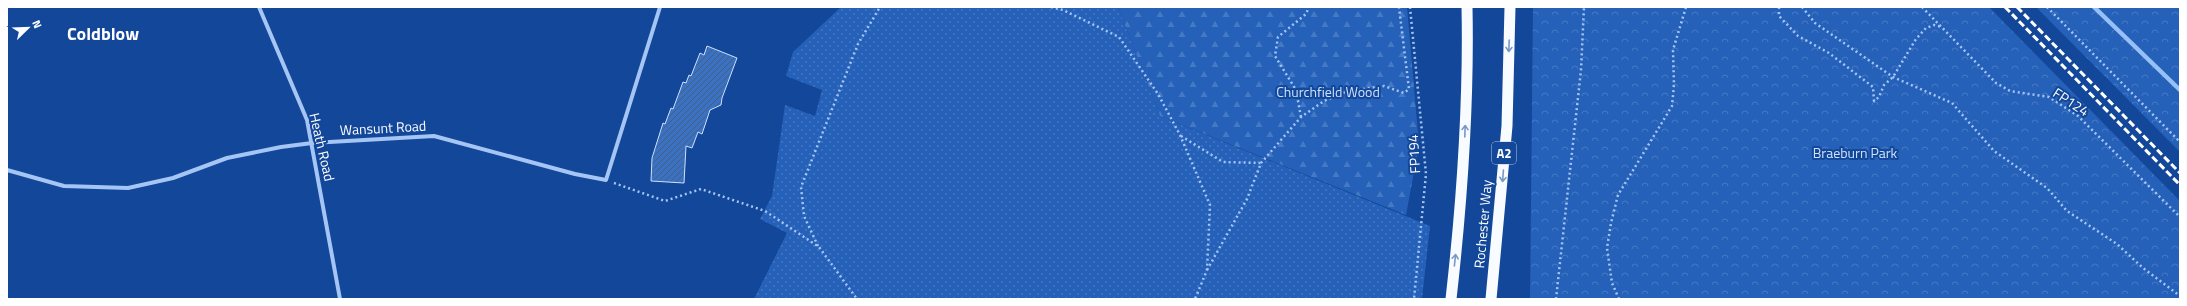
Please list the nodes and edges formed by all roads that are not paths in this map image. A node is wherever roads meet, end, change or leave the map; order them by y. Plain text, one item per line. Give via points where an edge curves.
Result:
1 (259, 7) edge
2 (660, 7) edge
3 (1467, 7) edge
4 (1510, 7) edge
5 (312, 143) junction
6 (7, 170) edge
7 (340, 299) edge
8 (1451, 299) edge
9 (1491, 299) edge

1 - 5 street, Heath Road via 306,120
2 - 5 street, Wansunt Road via 606,180 434,136
8 -> 3 highway, Rochester Way via 1460,223 1466,131
4 -> 9 highway, Rochester Way / A2 via 1506,126
5 - 6 street, Wansunt Road via 227,158 173,178 128,188 64,186
5 - 7 street, Heath Road

